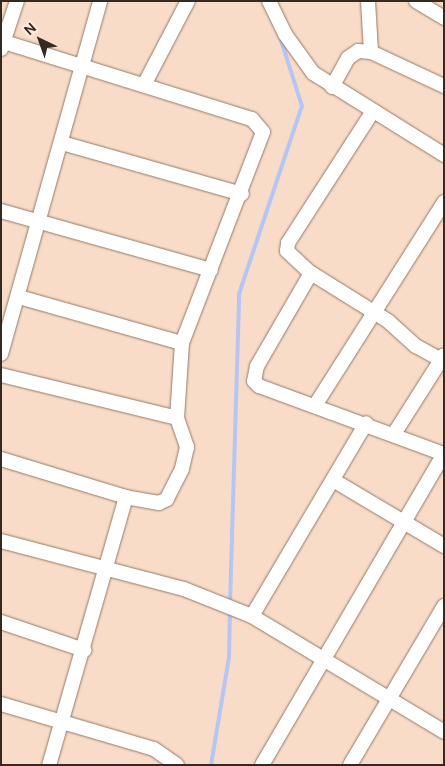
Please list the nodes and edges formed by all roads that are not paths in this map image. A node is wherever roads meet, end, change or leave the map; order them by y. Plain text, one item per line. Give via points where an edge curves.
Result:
1 (17, 1) edge
2 (100, 1) edge
3 (188, 1) edge
4 (269, 1) edge
5 (368, 1) edge
6 (416, 1) edge
7 (444, 18) edge
8 (2, 44) edge
9 (372, 52) junction
10 (83, 66) junction
11 (144, 85) junction
12 (444, 86) edge
13 (332, 87) junction
14 (373, 111) junction
15 (62, 142) junction
16 (444, 155) edge
17 (242, 194) junction
18 (444, 202) edge
19 (1, 211) edge
20 (39, 222) junction
21 (211, 270) junction
22 (311, 273) junction
23 (19, 297) junction
24 (374, 312) junction
25 (182, 343) junction
26 (1, 354) edge
27 (442, 358) edge
28 (1, 375) edge
29 (316, 404) junction
30 (177, 418) junction
31 (366, 424) junction
32 (394, 434) junction
33 (444, 454) edge
34 (1, 459) edge
35 (333, 480) junction
36 (126, 497) junction
37 (403, 522) junction
38 (1, 541) edge
39 (444, 546) edge
40 (106, 570) junction
41 (444, 606) edge
42 (252, 616) junction
43 (1, 622) edge
44 (84, 650) junction
45 (322, 658) junction
46 (388, 698) junction
47 (1, 704) edge
48 (63, 722) junction
49 (444, 732) edge
50 (49, 765) edge
51 (177, 765) edge
52 (262, 765) edge
53 (350, 765) edge

1 - 8 street
2 - 10 street
3 - 11 street
4 - 13 street via 297,54 313,73
5 - 9 street
6 - 7 street
8 - 10 street
9 - 12 street
9 - 13 street via 358,51 348,58
10 - 11 street
10 - 15 street
11 - 17 street via 259,124 264,132 262,142
13 - 14 street
14 - 16 street
14 - 22 street via 288,243 287,251 292,258
15 - 17 street
15 - 20 street
17 - 21 street
18 - 24 street
19 - 20 street
20 - 21 street
20 - 23 street
21 - 25 street
22 - 24 street
22 - 29 street via 257,366 254,381 259,386
23 - 25 street
23 - 26 street
24 - 27 street via 416,346
24 - 29 street
25 - 30 street
27 - 32 street
28 - 30 street
29 - 31 street
30 - 36 street via 187,447 172,491 159,503
31 - 32 street
31 - 35 street
32 - 33 street
33 - 37 street
34 - 36 street
35 - 37 street
35 - 42 street
36 - 40 street
37 - 39 street
37 - 45 street
38 - 40 street
40 - 42 street via 184,589
40 - 44 street
41 - 46 street
42 - 45 street
43 - 44 street
44 - 48 street
45 - 46 street
45 - 52 street
46 - 49 street
46 - 53 street
47 - 48 street
48 - 50 street
48 - 51 street via 154,749

